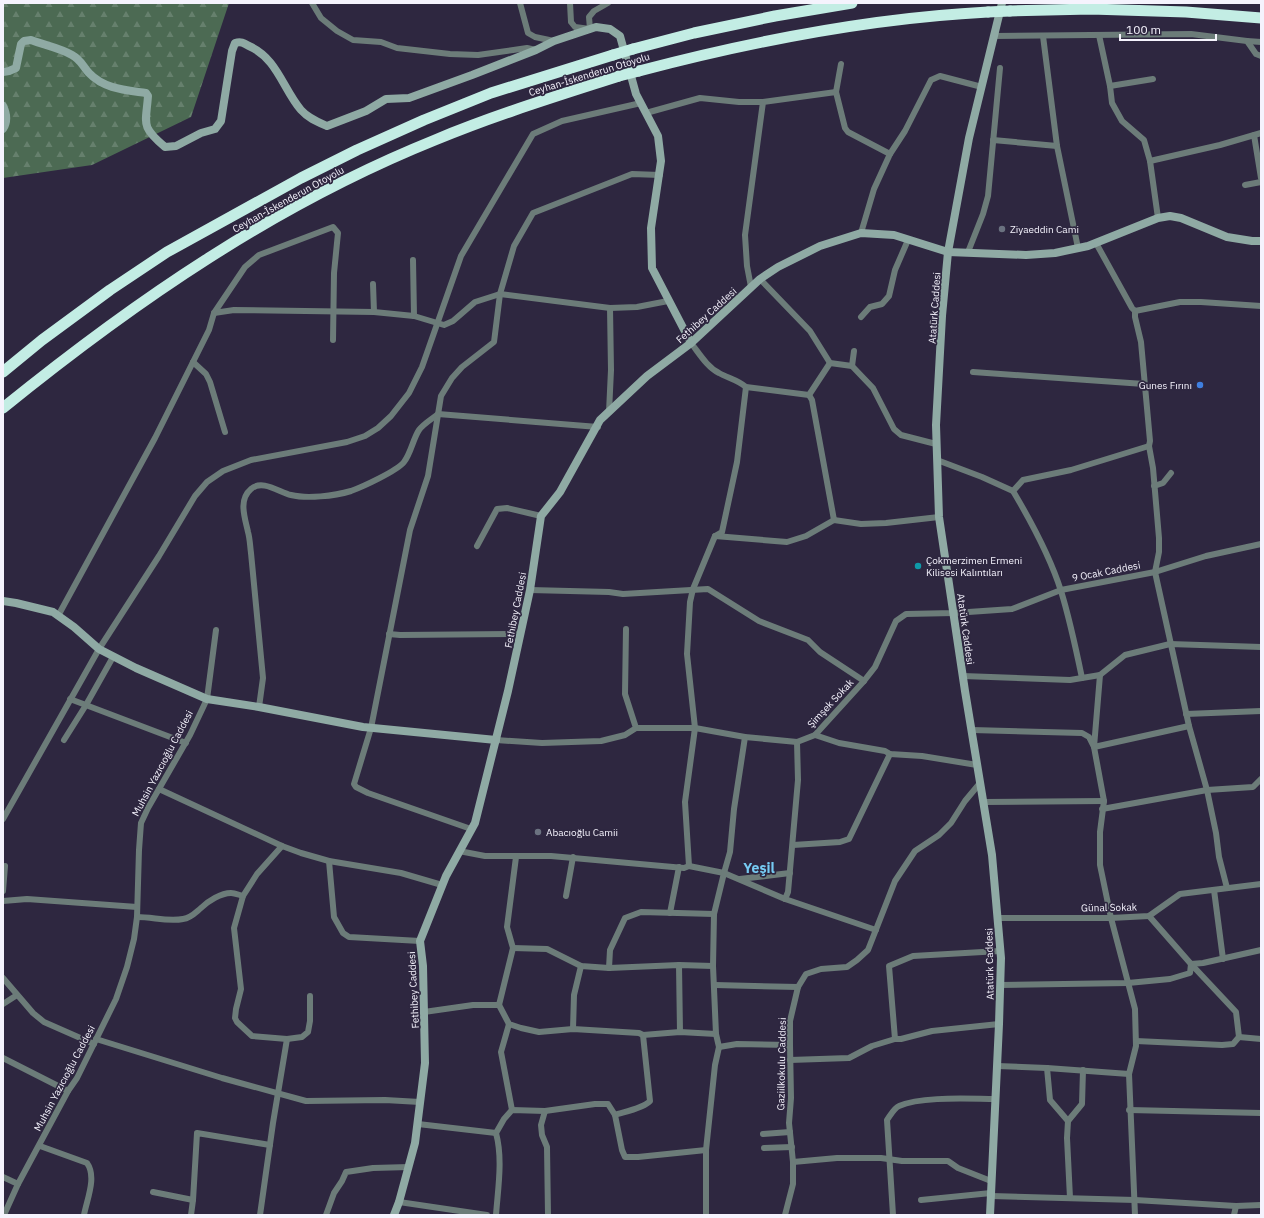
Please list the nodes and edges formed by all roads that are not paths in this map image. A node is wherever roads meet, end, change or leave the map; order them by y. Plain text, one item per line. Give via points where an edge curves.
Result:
1 (312, 3) edge
2 (520, 3) edge
3 (570, 3) edge
4 (608, 3) edge
5 (852, 3) edge
6 (1002, 3) edge
7 (1261, 18) edge
8 (590, 29) junction
9 (1099, 35) junction
10 (994, 36) junction
11 (1043, 36) junction
12 (554, 41) junction
13 (1247, 41) junction
14 (1261, 42) edge
15 (536, 50) junction
16 (1261, 56) edge
17 (841, 64) dead end
18 (1000, 68) dead end
19 (3, 72) edge
20 (1153, 79) dead end
21 (1110, 86) junction
22 (982, 87) junction
23 (836, 92) junction
24 (763, 102) junction
25 (640, 103) junction
26 (3, 106) edge
27 (646, 113) junction
28 (3, 129) edge
29 (1261, 133) edge
30 (1254, 135) junction
31 (993, 140) junction
32 (1057, 146) junction
33 (890, 154) junction
34 (1150, 160) junction
35 (660, 174) junction
36 (1261, 178) edge
37 (1261, 182) edge
38 (1245, 185) dead end
39 (1158, 218) junction
40 (861, 233) junction
41 (908, 240) junction
42 (1261, 241) edge
43 (1096, 243) junction
44 (1078, 248) junction
45 (948, 252) junction
46 (968, 252) junction
47 (412, 260) dead end
48 (760, 279) junction
49 (373, 284) dead end
50 (751, 287) junction
51 (500, 294) junction
52 (668, 301) junction
53 (1261, 306) edge
54 (610, 308) junction
55 (1136, 311) junction
56 (374, 312) junction
57 (214, 313) junction
58 (335, 313) junction
59 (414, 316) junction
60 (861, 317) dead end
61 (438, 323) junction
62 (333, 340) dead end
63 (691, 344) junction
64 (854, 351) dead end
65 (193, 362) junction
66 (830, 363) junction
67 (852, 366) junction
68 (3, 372) edge
69 (973, 372) dead end
70 (1144, 384) junction
71 (746, 387) junction
72 (809, 396) junction
73 (3, 408) edge
74 (609, 412) junction
75 (438, 414) junction
76 (598, 427) junction
77 (225, 432) dead end
78 (936, 444) junction
79 (1149, 446) junction
80 (937, 460) junction
81 (1171, 473) dead end
82 (1154, 486) junction
83 (1013, 491) junction
84 (541, 516) junction
85 (939, 517) junction
86 (834, 520) junction
87 (715, 536) junction
88 (1261, 544) edge
89 (477, 546) dead end
90 (1155, 572) junction
91 (693, 589) junction
92 (530, 590) junction
93 (1061, 590) junction
94 (3, 601) edge
95 (954, 613) junction
96 (58, 616) junction
97 (626, 629) dead end
98 (216, 630) dead end
99 (389, 634) junction
100 (520, 634) junction
101 (1170, 644) junction
102 (1261, 647) edge
103 (99, 649) junction
104 (113, 656) junction
105 (1100, 675) junction
106 (963, 676) junction
107 (1082, 678) junction
108 (864, 681) junction
109 (70, 699) junction
110 (207, 699) junction
111 (86, 705) junction
112 (259, 707) junction
113 (1261, 711) edge
114 (1186, 714) junction
115 (1189, 726) junction
116 (371, 728) junction
117 (636, 728) junction
118 (695, 728) junction
119 (972, 730) junction
120 (815, 735) junction
121 (745, 737) junction
122 (64, 740) dead end
123 (496, 740) junction
124 (186, 742) junction
125 (797, 742) junction
126 (1094, 747) junction
127 (890, 754) junction
128 (978, 766) junction
129 (1261, 779) edge
130 (980, 783) junction
131 (159, 789) junction
132 (1207, 790) junction
133 (1104, 801) junction
134 (984, 802) junction
135 (1102, 810) junction
136 (3, 819) edge
137 (471, 829) junction
138 (793, 845) junction
139 (282, 846) junction
140 (459, 852) junction
141 (516, 857) junction
142 (573, 857) junction
143 (329, 861) junction
144 (5, 866) dead end
145 (689, 866) junction
146 (679, 867) junction
147 (724, 873) junction
148 (790, 873) junction
149 (739, 879) junction
150 (1261, 884) edge
151 (442, 885) junction
152 (1227, 888) junction
153 (1214, 890) junction
154 (3, 891) edge
155 (243, 896) junction
156 (566, 896) dead end
157 (785, 899) junction
158 (3, 901) edge
159 (137, 907) junction
160 (670, 913) junction
161 (714, 914) junction
162 (1149, 916) junction
163 (137, 917) junction
164 (997, 918) junction
165 (1111, 918) junction
166 (876, 930) junction
167 (420, 941) junction
168 (513, 948) junction
169 (1261, 950) edge
170 (1000, 951) junction
171 (1223, 958) junction
172 (1191, 964) junction
173 (679, 965) junction
174 (581, 966) junction
175 (713, 966) junction
176 (609, 968) junction
177 (3, 978) edge
178 (1128, 982) junction
179 (1000, 984) junction
180 (715, 985) junction
181 (798, 987) junction
182 (17, 995) junction
183 (310, 996) dead end
184 (3, 1004) edge
185 (498, 1005) junction
186 (424, 1012) junction
187 (509, 1024) junction
188 (999, 1024) junction
189 (573, 1029) junction
190 (680, 1032) junction
191 (716, 1034) junction
192 (643, 1035) junction
193 (1239, 1037) junction
194 (287, 1039) junction
195 (896, 1039) junction
196 (1261, 1039) edge
197 (1136, 1041) junction
198 (95, 1042) junction
199 (790, 1045) junction
200 (719, 1047) junction
201 (3, 1058) edge
202 (790, 1060) junction
203 (997, 1066) junction
204 (1047, 1068) junction
205 (1083, 1070) junction
206 (1129, 1074) junction
207 (68, 1091) junction
208 (278, 1093) junction
209 (995, 1099) junction
210 (420, 1102) junction
211 (512, 1110) junction
212 (1129, 1110) junction
213 (545, 1111) junction
214 (1261, 1113) edge
215 (615, 1115) junction
216 (1068, 1121) junction
217 (418, 1124) junction
218 (790, 1132) junction
219 (496, 1133) junction
220 (764, 1134) dead end
221 (270, 1145) junction
222 (40, 1146) junction
223 (792, 1147) junction
224 (764, 1148) dead end
225 (706, 1150) junction
226 (890, 1160) junction
227 (793, 1162) junction
228 (409, 1167) junction
229 (3, 1177) edge
230 (991, 1181) junction
231 (18, 1184) junction
232 (154, 1192) dead end
233 (991, 1195) junction
234 (1070, 1198) junction
235 (193, 1200) junction
236 (921, 1200) dead end
237 (1135, 1200) junction
238 (399, 1202) junction
239 (1261, 1205) edge
240 (1236, 1206) junction
241 (446, 1212) edge
242 (4, 1215) edge
243 (84, 1215) edge
244 (191, 1215) edge
245 (260, 1215) edge
246 (326, 1215) edge
247 (394, 1215) edge
248 (487, 1215) edge
249 (496, 1215) edge
250 (548, 1215) edge
251 (706, 1215) edge
252 (785, 1215) edge
253 (893, 1215) edge
254 (990, 1215) edge
255 (1135, 1215) edge
256 (1234, 1215) edge

1 - 15 street via 321,18 353,40 381,42 396,48 450,54 478,55 527,48
2 - 12 street via 528,33
3 - 8 street via 571,22 576,27
4 - 8 street via 589,17
5 - 68 highway, Ceyhan-İskenderun Otoyolu, bridge via 775,16 633,49 491,94 424,120 301,178 167,252 110,290
6 - 10 street, Atatürk Caddesi
7 - 73 highway, Ceyhan-İskenderun Otoyolu, bridge via 1186,12 1091,9 955,14 868,23 779,38 619,76 499,115 440,138 312,198 252,231 175,280 61,361
8 - 12 street
8 - 25 street via 610,29 620,36
9 - 11 street
9 - 13 street via 1191,34
9 - 21 street
10 - 11 street
10 - 22 street, Atatürk Caddesi
11 - 32 street
12 - 15 street
13 - 14 street
13 - 16 street via 1256,54
15 - 19 street via 409,98 386,99 366,111 327,126 316,122 301,110 268,58 254,48 240,42 235,43 221,121 215,128 176,146 164,147 148,131 145,124 148,96 146,93 128,91 100,82 89,73 80,60 70,54 31,40 24,41 16,68
17 - 23 street
18 - 31 street
20 - 21 street
21 - 34 street via 1112,103 1122,120 1144,140
22 - 33 street via 940,76 931,80
22 - 45 street, Atatürk Caddesi via 969,138
23 - 24 street
23 - 33 street via 843,123 848,132
24 - 27 street via 700,98
24 - 50 street via 745,235
25 - 27 street
25 - 61 street via 562,121 534,134 461,256
26 - 28 street via 7,118
27 - 35 street via 658,136
29 - 30 street
30 - 34 street
30 - 36 street
31 - 32 street
31 - 46 street via 988,196
32 - 44 street
33 - 40 street via 874,189
34 - 39 street
35 - 51 street via 632,174 533,213 514,246
35 - 52 street via 651,228 652,268
37 - 38 street
39 - 42 street via 1181,218 1227,237
39 - 43 street, Fethibey Caddesi
40 - 41 street, Fethibey Caddesi via 894,235
40 - 48 street, Fethibey Caddesi via 820,246
41 - 45 street, Fethibey Caddesi
41 - 60 street via 895,270 889,296 882,304 870,306
43 - 44 street, Fethibey Caddesi
43 - 55 street
44 - 46 street, Fethibey Caddesi via 1026,255
45 - 46 street, Fethibey Caddesi
45 - 78 street, Atatürk Caddesi
47 - 59 street
48 - 50 street, Fethibey Caddesi
48 - 66 street via 810,331
49 - 56 street
50 - 63 street, Fethibey Caddesi
51 - 54 street
51 - 61 street via 475,302 453,321 444,325
51 - 75 street via 494,342 452,378 441,396
52 - 54 street via 637,307
52 - 63 street
53 - 55 street via 1180,302
54 - 74 street
55 - 70 street
56 - 58 street
56 - 59 street
57 - 58 street via 234,310
57 - 58 street via 246,267 259,255 333,227 338,233 334,273
57 - 65 street via 209,330
58 - 62 street
59 - 61 street
61 - 103 street via 422,367 409,393 378,428 347,442 251,460 223,471 208,482 195,496
63 - 71 street via 712,369
63 - 74 street, Fethibey Caddesi via 647,376
64 - 67 street
65 - 77 street via 206,374 210,382
65 - 96 street via 155,438
66 - 67 street
66 - 72 street
67 - 78 street via 873,388 894,429 901,435
69 - 70 street
70 - 79 street
71 - 72 street
71 - 87 street via 737,462 722,532
72 - 86 street via 812,400
74 - 76 street, Fethibey Caddesi via 600,420
75 - 76 street
75 - 99 street via 428,476 410,530
75 - 112 street via 420,429 404,463 351,491 304,497 258,485 246,494 243,515 251,553 262,678
76 - 84 street, Fethibey Caddesi via 560,492
78 - 80 street, Atatürk Caddesi
79 - 82 street
79 - 83 street via 1071,470 1023,480
80 - 83 street
80 - 85 street, Atatürk Caddesi
81 - 82 street via 1163,484
82 - 90 street via 1159,552
83 - 93 street via 1036,530
84 - 89 street via 497,508
84 - 92 street, Fethibey Caddesi
85 - 86 street via 860,524
85 - 95 street, Atatürk Caddesi
86 - 87 street via 806,536 786,542
87 - 91 street
88 - 90 street, 9 Ocak Caddesi via 1206,556
90 - 93 street, 9 Ocak Caddesi
90 - 101 street
91 - 92 street via 623,594
91 - 108 street via 708,589 759,621 808,640 820,652
91 - 118 street via 687,654
92 - 100 street, Fethibey Caddesi
93 - 95 street, 9 Ocak Caddesi via 1012,609
93 - 107 street
94 - 96 street via 46,610
95 - 106 street, Atatürk Caddesi
95 - 108 street, Şimşek Sokak via 906,614 896,621 875,667
96 - 103 street
97 - 117 street via 625,694
98 - 110 street, Muhsin Yazıcıoğlu Caddesi
99 - 100 street
99 - 116 street
100 - 123 street, Fethibey Caddesi
101 - 102 street
101 - 105 street via 1125,656
101 - 114 street
103 - 104 street
103 - 109 street
104 - 110 street
104 - 111 street
105 - 107 street
105 - 126 street
106 - 107 street via 1070,680
106 - 119 street, Atatürk Caddesi
108 - 120 street, Şimşek Sokak
109 - 111 street
109 - 136 street
110 - 112 street
110 - 124 street, Muhsin Yazıcıoğlu Caddesi
111 - 122 street
111 - 124 street
112 - 116 street
113 - 114 street
114 - 115 street
115 - 126 street
115 - 132 street
116 - 123 street
116 - 137 street via 354,784 356,787
117 - 118 street, Şimşek Sokak
117 - 123 street via 625,735 601,741 542,743
118 - 121 street, Şimşek Sokak
118 - 145 street via 685,802
119 - 126 street via 1082,733 1089,737
119 - 128 street, Atatürk Caddesi
120 - 125 street, Şimşek Sokak
120 - 127 street
121 - 125 street, Şimşek Sokak
121 - 147 street via 730,852
123 - 137 street, Fethibey Caddesi via 475,823
124 - 131 street, Muhsin Yazıcıoğlu Caddesi
125 - 138 street via 798,780
126 - 133 street
127 - 128 street via 922,756
127 - 138 street via 849,839 840,842
128 - 130 street, Atatürk Caddesi
129 - 132 street via 1253,787
130 - 134 street, Atatürk Caddesi
130 - 166 street, Gaziilkokulu Caddesi via 939,836 915,851 895,881
131 - 139 street
131 - 159 street, Muhsin Yazıcıoğlu Caddesi via 142,823
132 - 135 street
132 - 152 street
133 - 134 street
133 - 135 street
134 - 164 street, Atatürk Caddesi via 992,855
135 - 165 street via 1100,865
137 - 140 street, Fethibey Caddesi
138 - 148 street
139 - 143 street
139 - 155 street via 257,874
140 - 141 street
140 - 151 street, Fethibey Caddesi
141 - 142 street
141 - 168 street via 507,926
142 - 146 street
142 - 156 street
143 - 151 street via 401,873
143 - 167 street via 334,917 343,933 349,937
144 - 154 street
145 - 146 street
145 - 147 street
146 - 160 street
147 - 149 street
147 - 161 street
148 - 149 street
148 - 157 street
149 - 157 street
150 - 152 street, Günal Sokak
151 - 167 street, Fethibey Caddesi
152 - 153 street, Günal Sokak
153 - 162 street, Günal Sokak via 1180,894
153 - 171 street
155 - 163 street via 222,894 185,919 165,921
155 - 194 street via 234,928 242,989 236,1009 236,1022 252,1036
157 - 166 street
158 - 159 street via 28,899
159 - 163 street, Muhsin Yazıcıoğlu Caddesi
160 - 161 street
160 - 176 street via 641,912 625,918 610,950
161 - 175 street
162 - 165 street, Günal Sokak
162 - 172 street
163 - 198 street, Muhsin Yazıcıoğlu Caddesi via 127,967 116,999
164 - 165 street, Günal Sokak
164 - 170 street, Atatürk Caddesi
165 - 178 street
166 - 181 street, Gaziilkokulu Caddesi via 868,950 857,960 847,967 821,969 806,974
167 - 186 street, Fethibey Caddesi
168 - 174 street via 548,949
168 - 185 street
169 - 171 street
170 - 179 street, Atatürk Caddesi
170 - 195 street via 913,956 889,966
171 - 172 street
172 - 178 street via 1190,973 1170,979
172 - 193 street via 1236,1012
173 - 175 street
173 - 176 street
173 - 190 street
174 - 176 street
174 - 189 street via 574,994
175 - 180 street
177 - 182 street
178 - 179 street
178 - 197 street via 1135,1009
179 - 188 street, Atatürk Caddesi
180 - 181 street
180 - 191 street
181 - 199 street, Gaziilkokulu Caddesi via 790,1021
182 - 184 street
182 - 198 street via 44,1022
183 - 194 street via 308,1032 302,1037
185 - 186 street via 474,1005
185 - 187 street
186 - 210 street, Fethibey Caddesi via 426,1063
187 - 189 street via 539,1032
187 - 211 street via 501,1052
188 - 195 street via 932,1031
188 - 203 street, Atatürk Caddesi
189 - 192 street
190 - 191 street
190 - 192 street
191 - 200 street
192 - 215 street via 650,1101 643,1106
193 - 196 street
193 - 197 street via 1234,1044 1222,1045
194 - 208 street
195 - 202 street via 872,1046 849,1058
197 - 206 street
198 - 207 street, Muhsin Yazıcıoğlu Caddesi
198 - 208 street
199 - 200 street via 737,1044
199 - 202 street, Gaziilkokulu Caddesi
200 - 225 street
201 - 207 street
202 - 218 street, Gaziilkokulu Caddesi
203 - 204 street
203 - 209 street, Atatürk Caddesi
204 - 205 street
204 - 216 street via 1050,1100
205 - 206 street
205 - 216 street via 1082,1104
206 - 212 street
207 - 222 street, Muhsin Yazıcıoğlu Caddesi
208 - 210 street via 306,1101
208 - 221 street
209 - 226 street via 938,1100 898,1107 887,1120
209 - 230 street, Atatürk Caddesi
210 - 217 street, Fethibey Caddesi
211 - 213 street
211 - 219 street
212 - 214 street
212 - 237 street
213 - 215 street via 608,1104
213 - 250 street via 541,1126 547,1147
215 - 225 street via 625,1157
216 - 234 street
217 - 219 street
217 - 228 street, Fethibey Caddesi
218 - 220 street
218 - 223 street, Gaziilkokulu Caddesi
219 - 249 street via 499,1158
221 - 235 street via 197,1133
221 - 245 street
222 - 231 street, Muhsin Yazıcıoğlu Caddesi
222 - 243 street via 87,1163 92,1178
223 - 224 street
223 - 227 street, Gaziilkokulu Caddesi
225 - 251 street
226 - 227 street via 837,1158
226 - 230 street via 948,1161 958,1168
226 - 253 street
227 - 252 street, Gaziilkokulu Caddesi via 793,1184
228 - 238 street, Fethibey Caddesi
228 - 246 street via 346,1172 334,1193
229 - 231 street
230 - 233 street, Atatürk Caddesi
231 - 242 street, Muhsin Yazıcıoğlu Caddesi
232 - 235 street
233 - 234 street
233 - 236 street
233 - 254 street, Atatürk Caddesi
234 - 237 street
235 - 244 street
237 - 240 street
237 - 255 street
238 - 241 street
238 - 247 street, Fethibey Caddesi
239 - 240 street
240 - 256 street
241 - 248 street

